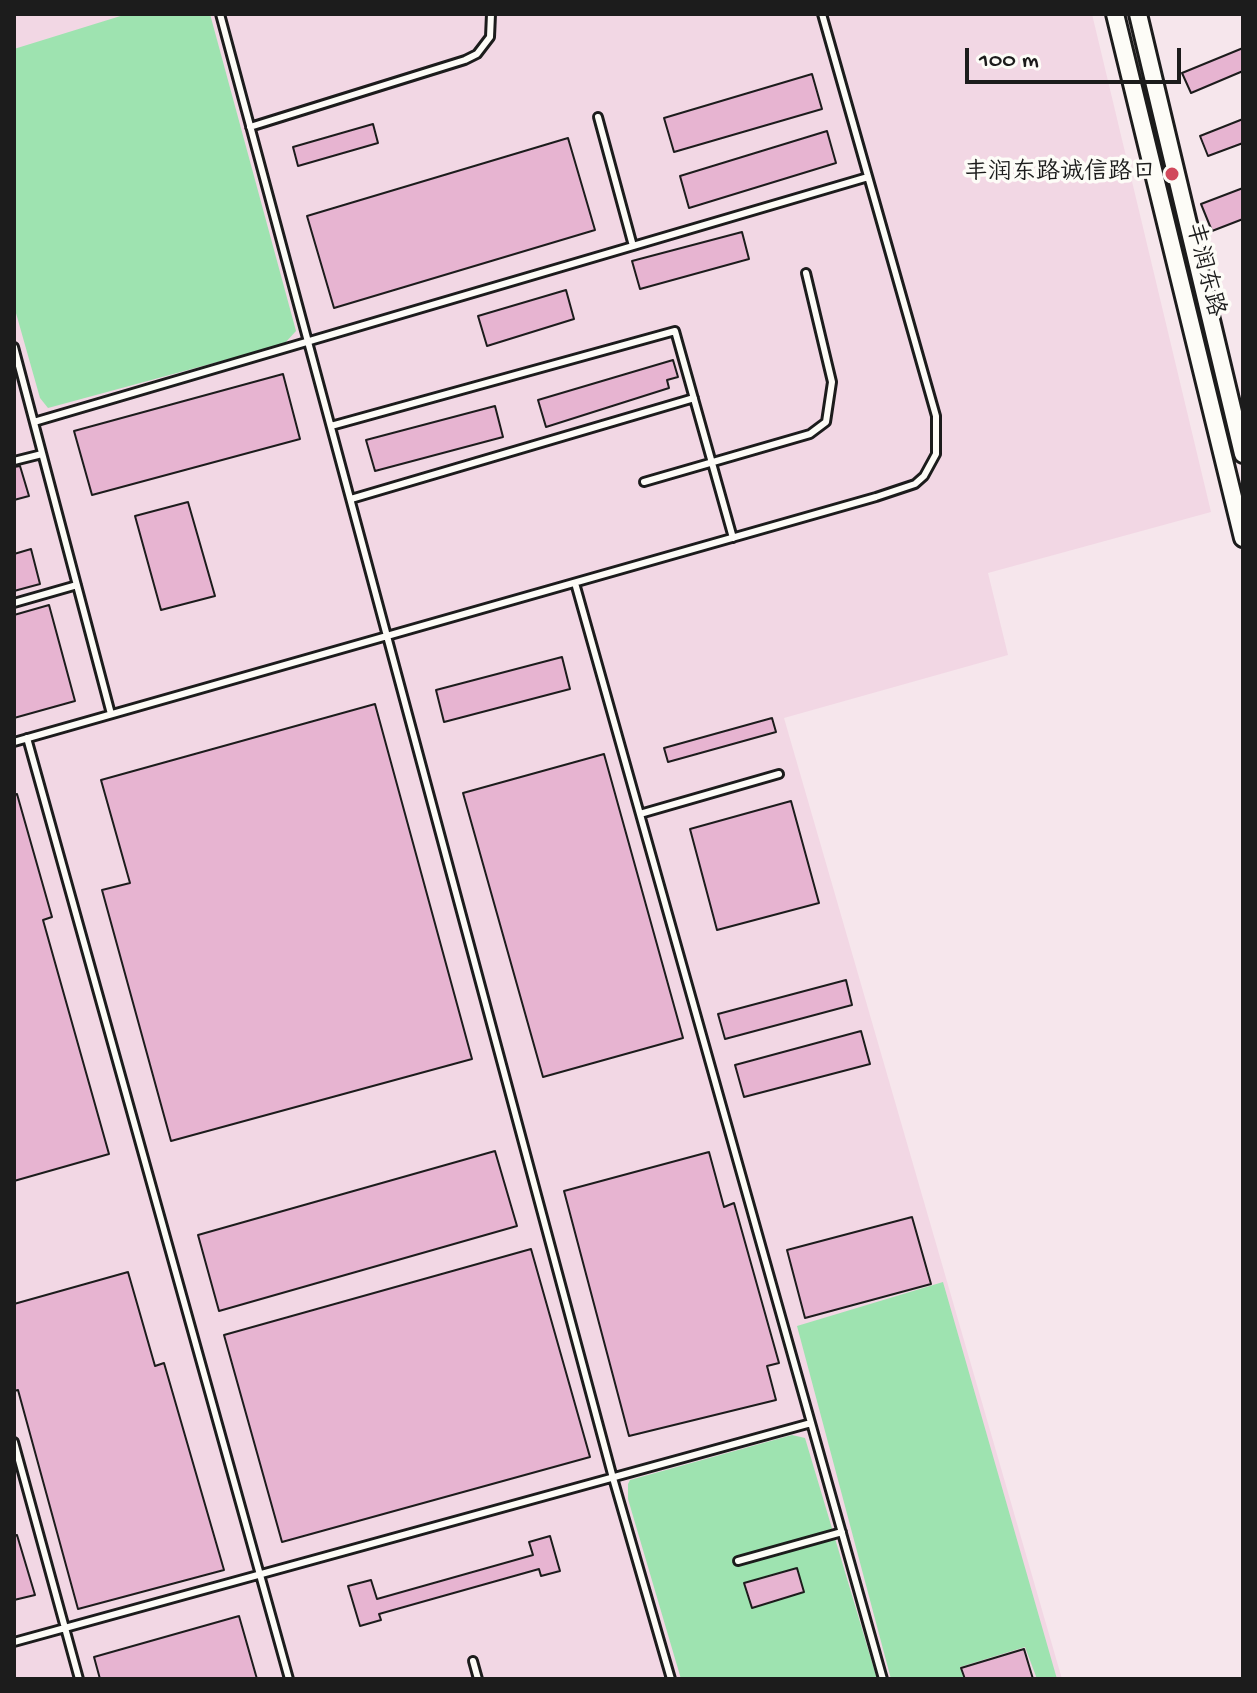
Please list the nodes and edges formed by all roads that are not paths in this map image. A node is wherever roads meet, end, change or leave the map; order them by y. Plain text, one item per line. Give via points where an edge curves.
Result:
1 (220, 14) edge
2 (491, 14) edge
3 (822, 14) edge
4 (1115, 14) edge
5 (1138, 14) edge
6 (598, 117) dead end
7 (250, 127) junction
8 (868, 177) junction
9 (633, 246) junction
10 (806, 273) dead end
11 (308, 341) junction
12 (14, 347) edge
13 (694, 398) junction
14 (1239, 418) edge
15 (34, 422) junction
16 (1216, 424) junction
17 (331, 426) junction
18 (42, 454) junction
19 (1243, 454) edge
20 (14, 461) edge
21 (712, 463) junction
22 (644, 482) dead end
23 (351, 499) junction
24 (733, 538) junction
25 (1243, 538) edge
26 (575, 583) junction
27 (77, 585) junction
28 (14, 603) edge
29 (387, 636) junction
30 (111, 714) junction
31 (27, 738) junction
32 (14, 742) edge
33 (779, 774) dead end
34 (640, 814) junction
35 (811, 1423) junction
36 (14, 1442) edge
37 (613, 1478) junction
38 (842, 1532) junction
39 (738, 1561) dead end
40 (262, 1575) junction
41 (65, 1630) junction
42 (14, 1642) edge
43 (473, 1661) dead end
44 (79, 1679) edge
45 (289, 1679) edge
46 (478, 1679) edge
47 (671, 1679) edge
48 (883, 1679) edge

1 - 7 lane
2 - 7 lane via 490,37 465,60
3 - 8 lane
4 - 16 street, 丰润东路
5 - 14 street, 丰润东路
6 - 9 lane
7 - 11 lane
8 - 9 lane
8 - 24 lane via 936,416 936,454 915,484
9 - 11 lane
10 - 21 lane via 832,382 826,422 810,434
11 - 15 lane
11 - 17 lane
12 - 15 lane
13 - 17 lane via 675,331
13 - 21 lane
13 - 23 lane
14 - 16 street
14 - 19 street, 丰润东路
15 - 18 lane
16 - 25 street, 丰润东路
17 - 23 lane
18 - 20 lane
18 - 27 lane
21 - 22 lane
21 - 24 lane
23 - 29 lane
24 - 26 lane
26 - 29 lane
26 - 34 lane
27 - 28 lane
27 - 30 lane
29 - 30 lane
29 - 37 lane
30 - 31 lane
31 - 32 lane
31 - 40 lane
33 - 34 lane
34 - 35 lane
35 - 37 lane
35 - 38 lane
36 - 41 lane
37 - 40 lane
37 - 47 lane
38 - 39 lane
38 - 48 lane
40 - 41 lane
40 - 45 lane
41 - 42 lane
41 - 44 lane
43 - 46 lane

